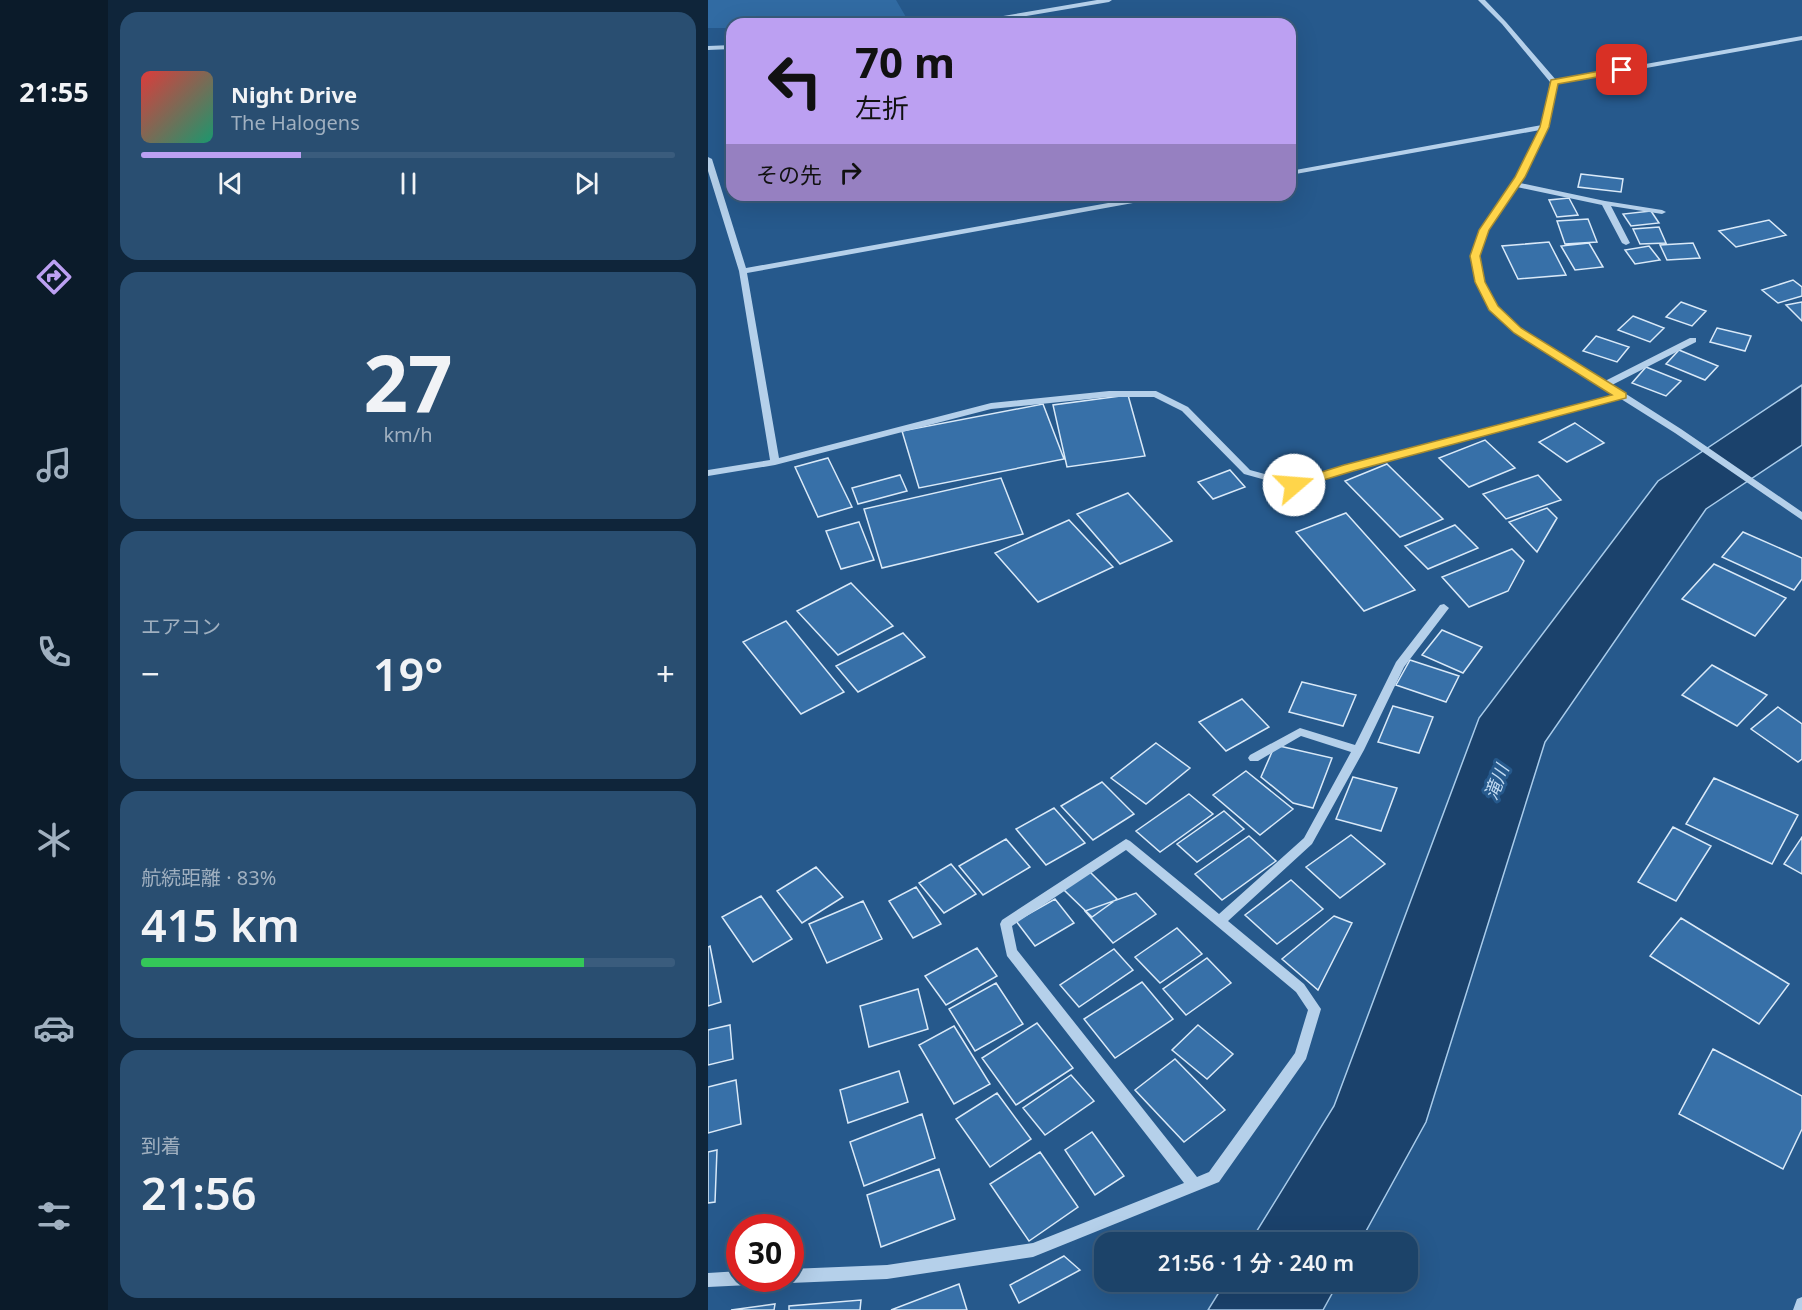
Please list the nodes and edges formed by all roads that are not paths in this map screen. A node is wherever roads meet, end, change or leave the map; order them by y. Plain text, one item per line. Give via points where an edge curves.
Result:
1 (1109, 0) edge
2 (1481, 0) edge
3 (1003, 18) edge
4 (1802, 38) edge
5 (726, 47) edge
6 (708, 48) edge
7 (1554, 82) junction
8 (1545, 127) junction
9 (708, 159) edge
10 (1296, 172) edge
11 (1515, 184) junction
12 (1133, 201) edge
13 (1605, 203) junction
14 (1662, 212) dead end
15 (1626, 243) dead end
16 (743, 271) junction
17 (1693, 340) dead end
18 (1605, 385) junction
19 (1622, 396) junction
20 (775, 462) junction
21 (708, 473) edge
22 (1801, 515) edge
23 (1444, 608) dead end
24 (1358, 750) junction
25 (1254, 758) dead end
26 (1220, 921) junction
27 (1195, 1186) junction
28 (804, 1275) edge
29 (726, 1279) edge
30 (708, 1280) edge
31 (1802, 1304) edge
32 (1800, 1310) edge

1 - 3 street
2 - 7 street
4 - 7 street
5 - 6 street
7 - 8 street
8 - 10 street
8 - 11 street
9 - 16 street
11 - 13 street
11 - 18 street via 1484,230 1475,256 1480,282 1493,308 1518,330
12 - 16 street
13 - 14 street
13 - 15 street
16 - 20 street
17 - 18 street
18 - 19 street
19 - 20 street via 1294,485 1247,472 1185,409 1156,394 1109,394 991,406
19 - 22 street
20 - 21 street
23 - 24 street via 1400,665
24 - 25 street via 1300,732
24 - 26 street via 1308,842
26 - 27 street via 1300,988 1315,1009 1301,1054 1214,1177
26 - 27 street via 1126,844 1006,924 1011,952
27 - 28 street via 1033,1250 887,1272
29 - 30 street
31 - 32 street

